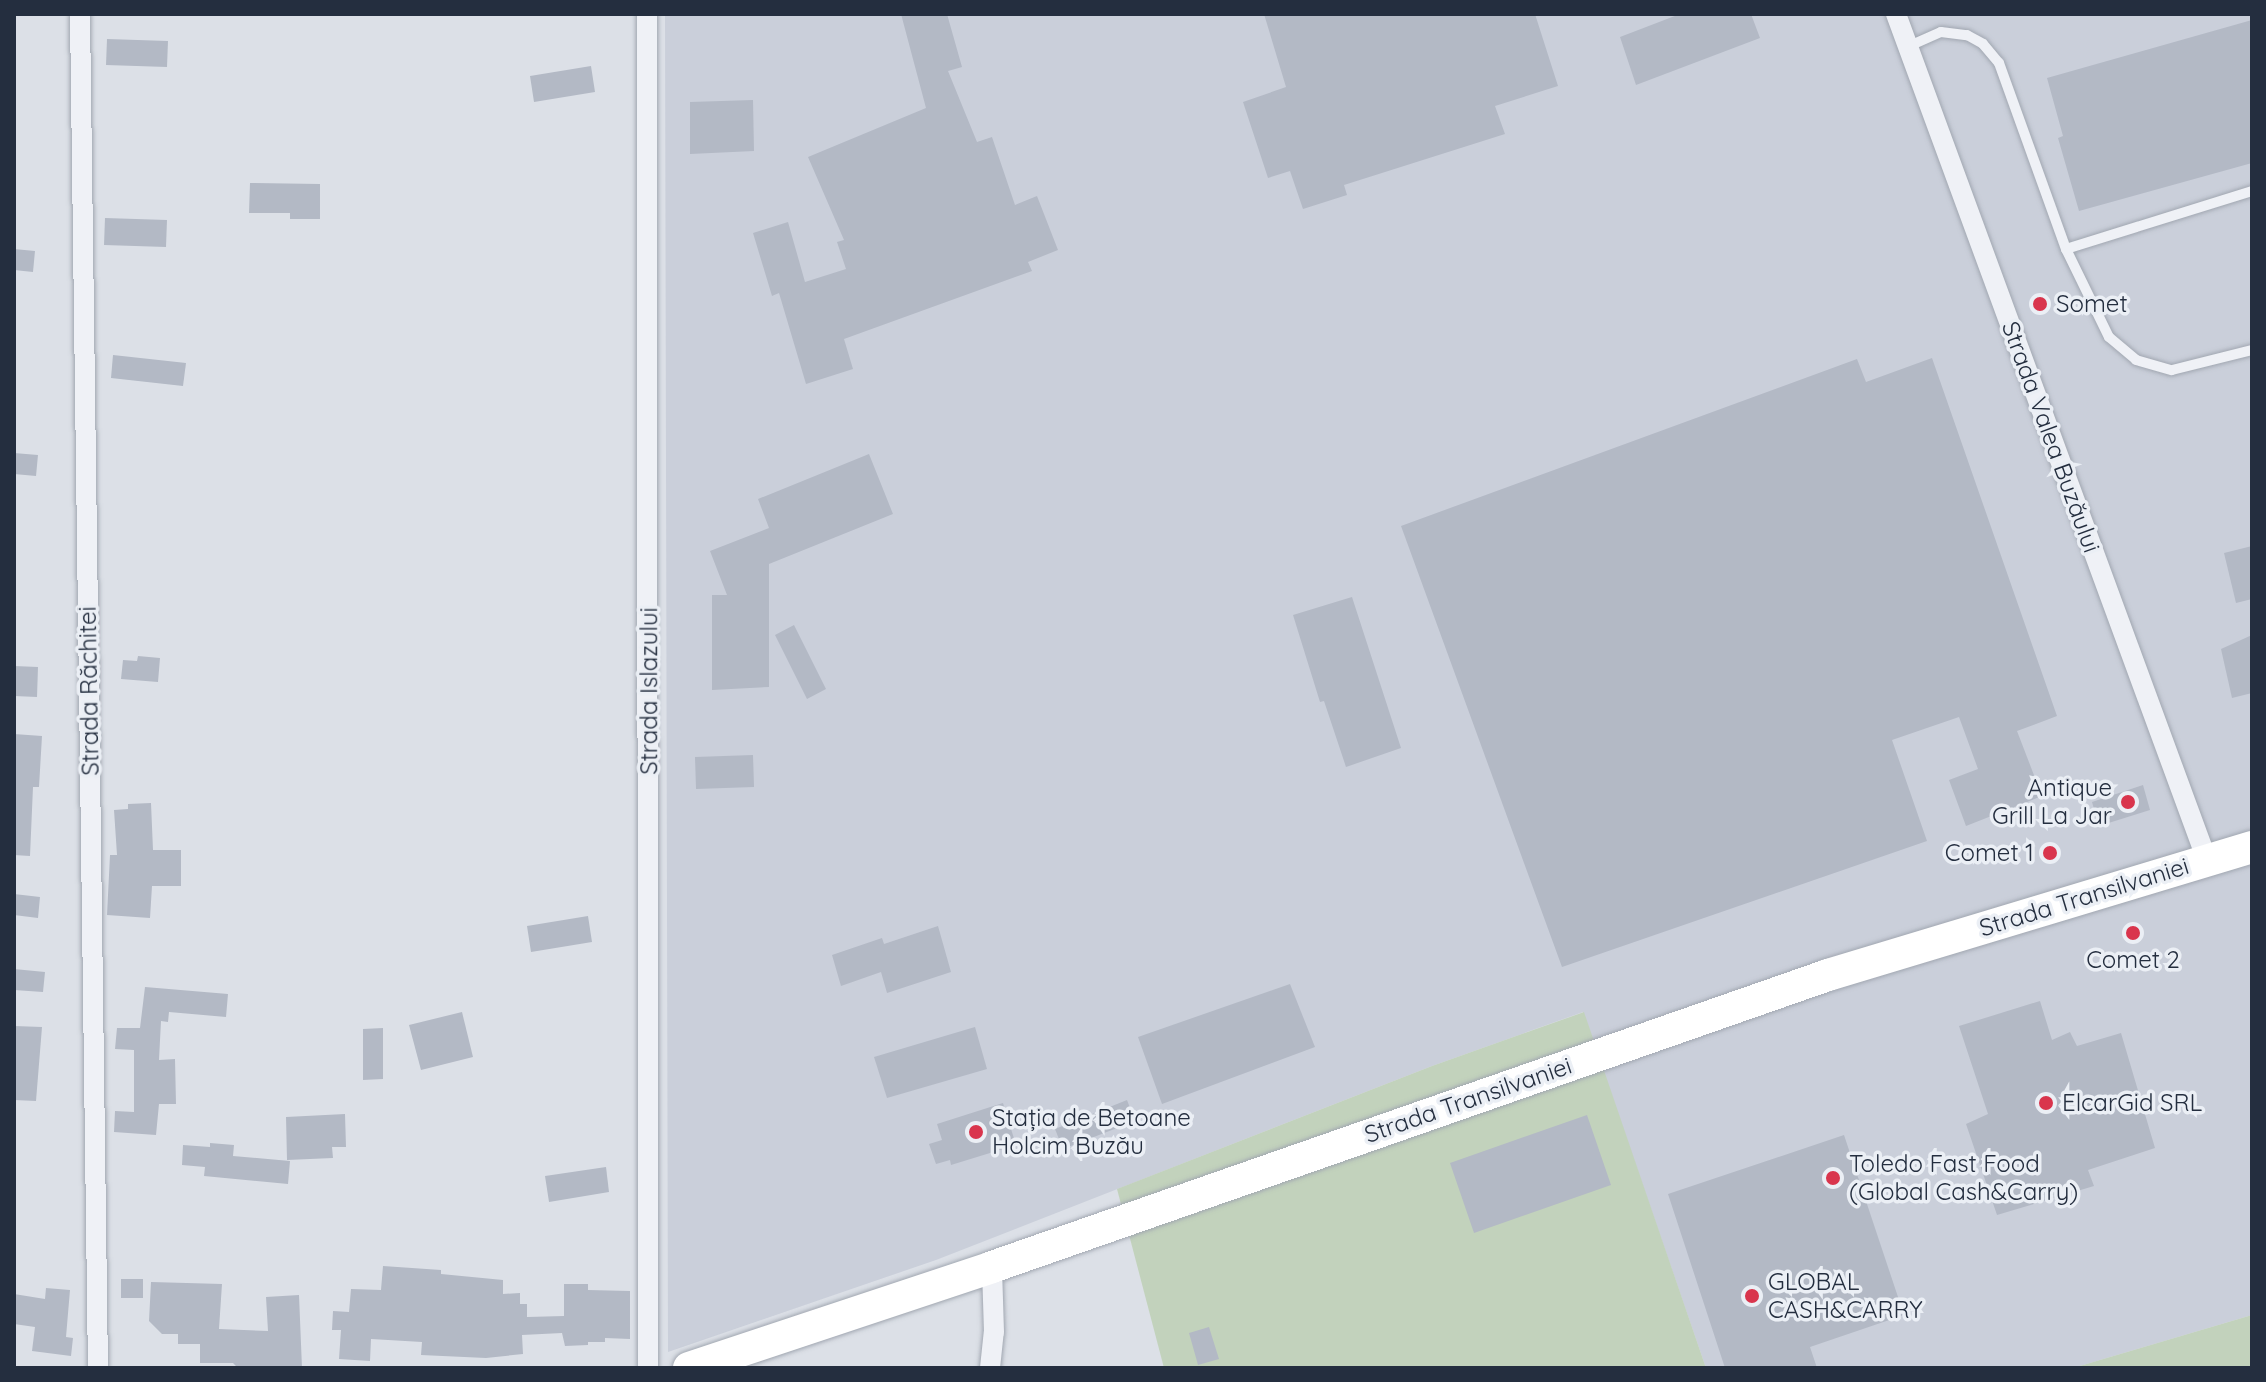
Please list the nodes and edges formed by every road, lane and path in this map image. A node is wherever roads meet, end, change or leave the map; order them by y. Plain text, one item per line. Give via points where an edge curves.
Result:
1 (80, 14) edge
2 (647, 14) edge
3 (1896, 14) edge
4 (1907, 47) junction
5 (2252, 191) edge
6 (2066, 249) junction
7 (2252, 350) edge
8 (2252, 847) edge
9 (2207, 860) junction
10 (992, 1267) junction
11 (98, 1368) edge
12 (648, 1368) edge
13 (689, 1368) edge
14 (990, 1368) edge

1 - 11 street, Strada Răchitei
2 - 12 street, Strada Islazului
3 - 4 street, Strada Valea Buzăului
4 - 6 lane via 1941,32 1967,35 1999,63
4 - 9 street, Strada Valea Buzăului
5 - 6 lane
6 - 7 lane via 2109,337 2136,360 2172,370
8 - 9 main road, Strada Transilvaniei
9 - 10 main road, Strada Transilvaniei via 1828,975
10 - 13 main road, Strada Transilvaniei
10 - 14 street

